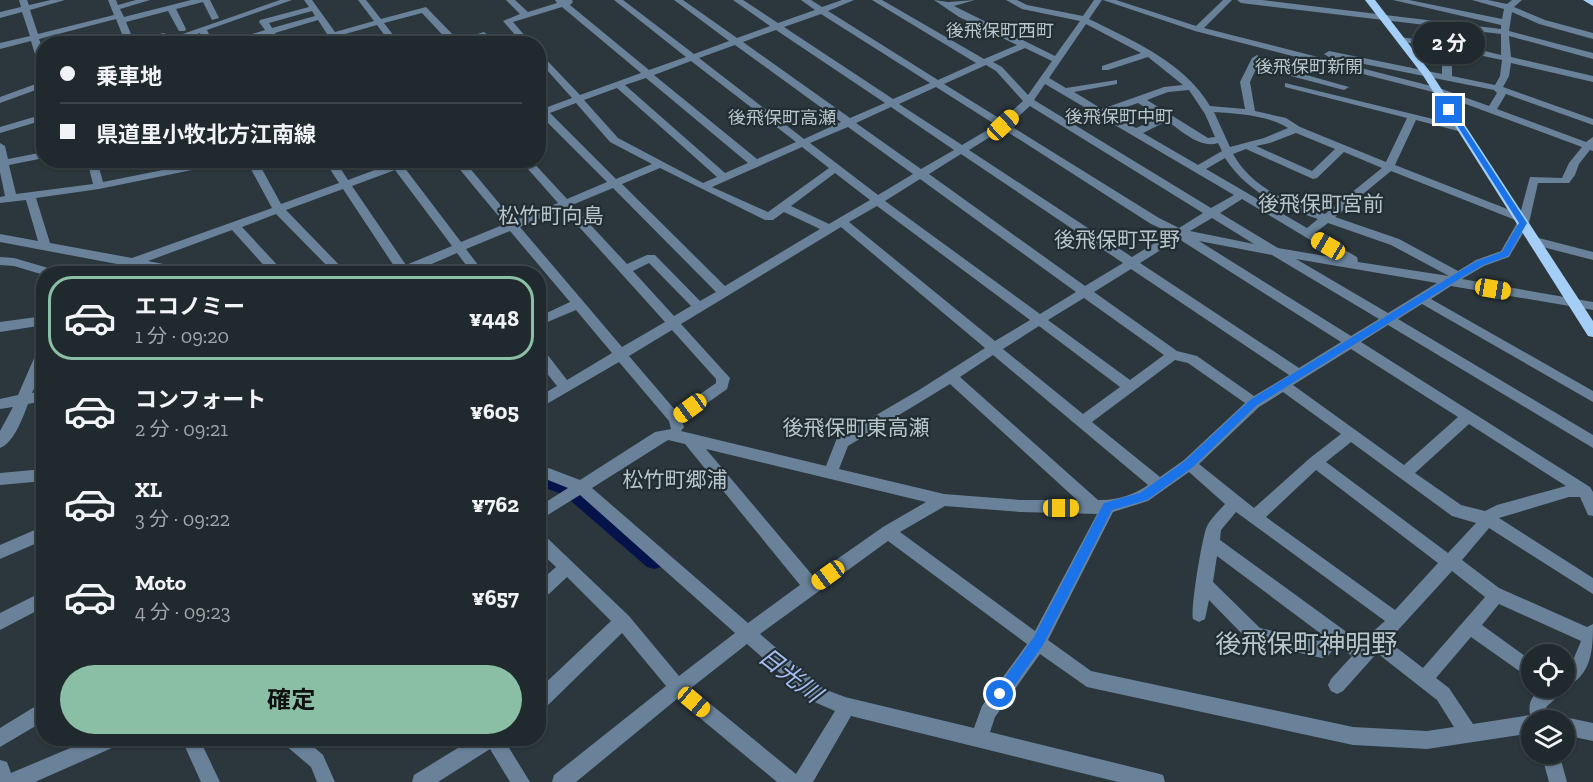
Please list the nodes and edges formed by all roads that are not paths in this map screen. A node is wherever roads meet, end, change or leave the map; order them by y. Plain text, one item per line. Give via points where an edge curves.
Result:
1 (61, 0) edge
2 (146, 0) edge
3 (201, 0) edge
4 (206, 0) edge
5 (270, 0) edge
6 (288, 0) edge
7 (362, 0) edge
8 (510, 0) edge
9 (574, 0) edge
10 (618, 0) edge
11 (678, 0) edge
12 (738, 0) edge
13 (805, 0) edge
14 (850, 0) edge
15 (876, 0) edge
16 (970, 0) edge
17 (1010, 0) edge
18 (1098, 0) edge
19 (1107, 0) edge
20 (1228, 0) edge
21 (1247, 0) edge
22 (1370, 0) edge
23 (1397, 0) edge
24 (1476, 0) edge
25 (1518, 0) edge
26 (1588, 0) edge
27 (561, 2) edge
28 (943, 2) edge
29 (1416, 2) edge
30 (1593, 3) edge
31 (24, 4) edge
32 (311, 4) edge
33 (250, 6) edge
34 (1508, 7) junction
35 (171, 8) junction
36 (821, 10) junction
37 (117, 11) edge
38 (0, 15) edge
39 (526, 15) junction
40 (320, 17) junction
41 (215, 18) junction
42 (1384, 18) junction
43 (1085, 20) junction
44 (1412, 21) junction
45 (263, 22) junction
46 (379, 22) junction
47 (778, 26) junction
48 (1505, 28) junction
49 (182, 29) junction
50 (201, 29) junction
51 (1198, 29) junction
52 (270, 31) junction
53 (333, 34) junction
54 (484, 35) dead end
55 (40, 36) edge
56 (128, 36) edge
57 (163, 36) edge
58 (181, 36) edge
59 (205, 36) edge
60 (253, 36) edge
61 (273, 36) edge
62 (326, 36) edge
63 (390, 36) edge
64 (454, 36) edge
65 (481, 36) edge
66 (521, 36) edge
67 (1593, 36) edge
68 (34, 38) junction
69 (1401, 39) junction
70 (736, 42) junction
71 (36, 44) edge
72 (1024, 45) junction
73 (0, 46) edge
74 (1452, 46) junction
75 (1267, 47) junction
76 (1148, 54) junction
77 (1593, 56) edge
78 (693, 57) junction
79 (1504, 59) junction
80 (1057, 60) junction
81 (1317, 60) junction
82 (985, 62) junction
83 (546, 63) edge
84 (1254, 63) junction
85 (1105, 68) dead end
86 (1426, 73) junction
87 (648, 74) junction
88 (1447, 76) junction
89 (1310, 78) junction
90 (1044, 79) junction
91 (1593, 79) edge
92 (1114, 82) dead end
93 (619, 84) junction
94 (938, 84) junction
95 (1288, 85) dead end
96 (36, 87) edge
97 (1190, 87) junction
98 (1344, 87) dead end
99 (1497, 88) junction
100 (1305, 89) junction
101 (1436, 90) junction
102 (1066, 91) junction
103 (579, 99) junction
104 (1139, 99) junction
105 (0, 100) edge
106 (1029, 101) junction
107 (893, 103) junction
108 (546, 109) edge
109 (1206, 109) junction
110 (1492, 110) junction
111 (1250, 112) junction
112 (1100, 113) junction
113 (546, 117) edge
114 (1413, 117) junction
115 (1167, 118) junction
116 (36, 119) edge
117 (849, 122) junction
118 (1593, 122) edge
119 (1003, 125) junction
120 (1296, 129) junction
121 (1462, 129) junction
122 (0, 130) edge
123 (1134, 133) junction
124 (1221, 138) junction
125 (803, 143) junction
126 (1246, 145) junction
127 (1591, 145) edge
128 (0, 146) edge
129 (1342, 148) junction
130 (963, 151) junction
131 (1226, 153) junction
132 (36, 157) edge
133 (2, 164) edge
134 (756, 164) junction
135 (659, 165) junction
136 (1389, 167) junction
137 (94, 168) edge
138 (169, 168) edge
139 (255, 168) edge
140 (334, 168) edge
141 (384, 168) edge
142 (399, 168) edge
143 (464, 168) edge
144 (532, 168) edge
145 (836, 168) junction
146 (1196, 170) junction
147 (922, 174) junction
148 (724, 178) junction
149 (615, 183) junction
150 (346, 185) junction
151 (99, 186) junction
152 (703, 187) junction
153 (1241, 195) junction
154 (30, 196) junction
155 (5, 200) edge
156 (878, 201) junction
157 (565, 204) junction
158 (783, 207) junction
159 (279, 210) junction
160 (1211, 213) junction
161 (1328, 218) junction
162 (1521, 220) junction
163 (234, 225) junction
164 (512, 226) junction
165 (836, 226) junction
166 (1180, 233) junction
167 (1307, 234) junction
168 (0, 238) edge
169 (1535, 241) junction
170 (45, 246) junction
171 (459, 249) junction
172 (1275, 251) junction
173 (1593, 256) edge
174 (0, 261) edge
175 (1132, 263) junction
176 (128, 264) junction
177 (123, 266) edge
178 (142, 266) edge
179 (271, 266) edge
180 (334, 266) edge
181 (398, 266) edge
182 (417, 266) edge
183 (472, 266) edge
184 (545, 266) edge
185 (1362, 266) junction
186 (546, 267) edge
187 (36, 269) edge
188 (625, 270) junction
189 (1454, 279) junction
190 (1086, 291) junction
191 (724, 293) junction
192 (1422, 299) junction
193 (1574, 302) junction
194 (577, 304) junction
195 (1593, 306) edge
196 (699, 308) junction
197 (546, 318) edge
198 (1387, 319) junction
199 (1041, 320) junction
200 (36, 321) edge
201 (674, 323) junction
202 (0, 327) edge
203 (1593, 332) edge
204 (1350, 342) junction
205 (994, 348) junction
206 (620, 355) junction
207 (1173, 355) junction
208 (546, 362) edge
209 (36, 368) edge
210 (1298, 374) junction
211 (951, 377) junction
212 (1282, 384) junction
213 (1130, 387) junction
214 (566, 388) junction
215 (1593, 397) edge
216 (36, 398) edge
217 (546, 399) edge
218 (23, 400) junction
219 (1254, 403) junction
220 (0, 404) edge
221 (1468, 416) junction
222 (675, 419) junction
223 (1083, 421) junction
224 (1350, 435) junction
225 (685, 439) junction
226 (0, 442) edge
227 (1593, 442) edge
228 (1315, 462) junction
229 (1189, 464) junction
230 (546, 474) edge
231 (830, 474) junction
232 (1404, 474) junction
233 (36, 476) edge
234 (0, 479) edge
235 (1160, 486) junction
236 (577, 490) junction
237 (1588, 491) edge
238 (944, 500) junction
239 (1234, 503) junction
240 (1102, 507) junction
241 (546, 510) edge
242 (1593, 510) edge
243 (1255, 517) junction
244 (1487, 518) junction
245 (888, 532) junction
246 (36, 536) edge
247 (1211, 543) junction
248 (546, 546) edge
249 (0, 552) edge
250 (1450, 562) junction
251 (568, 566) junction
252 (1203, 583) junction
253 (546, 586) edge
254 (812, 586) junction
255 (1593, 587) edge
256 (1497, 595) junction
257 (36, 602) edge
258 (1199, 614) dead end
259 (1395, 619) junction
260 (623, 621) junction
261 (0, 622) edge
262 (1469, 625) junction
263 (1592, 634) edge
264 (1336, 635) junction
265 (745, 637) junction
266 (1039, 641) junction
267 (1375, 641) junction
268 (1364, 655) junction
269 (1521, 664) edge
270 (1575, 668) edge
271 (1424, 679) junction
272 (1337, 685) dead end
273 (678, 688) junction
274 (546, 695) edge
275 (844, 709) junction
276 (36, 715) edge
277 (1521, 726) edge
278 (1575, 728) edge
279 (1593, 732) edge
280 (1468, 734) junction
281 (0, 738) edge
282 (979, 739) junction
283 (96, 746) edge
284 (194, 746) edge
285 (299, 746) edge
286 (479, 746) edge
287 (497, 746) edge
288 (1553, 764) edge
289 (0, 769) edge
290 (1108, 777) edge
291 (5, 782) edge
292 (13, 782) edge
293 (211, 782) edge
294 (326, 782) edge
295 (421, 782) edge
296 (521, 782) edge
297 (561, 782) edge
298 (791, 782) edge
299 (802, 782) edge
300 (1155, 782) edge
301 (1558, 782) edge

1 - 31 street
2 - 37 street
3 - 35 street
4 - 41 street
5 - 33 street
6 - 33 street
7 - 46 street
8 - 39 street
9 - 27 street
10 - 78 street
11 - 70 street
12 - 47 street
13 - 36 street
14 - 36 street
15 - 82 street
16 - 28 street
17 - 43 street
18 - 43 street
19 - 51 street
20 - 51 street
21 - 42 street
22 - 42 main road
23 - 29 street
24 - 34 street
25 - 34 street
26 - 30 main road
27 - 39 street
27 - 87 street
28 - 72 street
29 - 44 street
29 - 48 street
31 - 38 street
31 - 68 street
32 - 40 street
32 - 45 street
33 - 41 street
33 - 45 street
33 - 50 street
34 - 48 street
34 - 67 street via 1542,22
35 - 37 street
35 - 49 street
36 - 47 street
36 - 94 street
37 - 55 street
37 - 56 street
39 - 66 street via 507,21
40 - 52 street
40 - 53 street
41 - 49 street
42 - 44 street
42 - 69 main road
43 - 76 street
43 - 80 street
44 - 48 street
45 - 52 street
46 - 53 street
46 - 63 street
46 - 64 street via 426,10
47 - 70 street
47 - 107 street
48 - 77 street
48 - 79 street
49 - 57 street
50 - 58 street
50 - 59 street
51 - 75 street
52 - 60 street
52 - 61 street
53 - 62 street
54 - 65 street
68 - 71 street
68 - 73 street
69 - 74 street
69 - 86 main road
70 - 78 street
70 - 117 street
72 - 80 street
72 - 82 street
74 - 79 street
74 - 88 street
75 - 81 street
75 - 84 street
75 - 86 street via 1313,51
76 - 85 street
76 - 97 street
78 - 87 street
78 - 125 street
79 - 91 street
79 - 99 street via 1502,84
80 - 90 street
81 - 89 street
81 - 101 street
82 - 94 street
82 - 106 street via 999,69
83 - 103 street
84 - 89 street
84 - 111 street via 1245,82
86 - 88 street
86 - 101 main road
87 - 93 street
87 - 134 street
88 - 99 street
89 - 98 street
89 - 100 street
90 - 102 street
90 - 106 street
92 - 102 street
93 - 103 street
93 - 148 street
94 - 107 street
94 - 119 street
95 - 100 street
96 - 105 street
97 - 104 street via 1167,89
97 - 109 street
99 - 110 street via 1502,93
99 - 118 street
100 - 114 street
101 - 110 street
101 - 121 main road
102 - 112 street
103 - 108 street
103 - 135 street via 614,140
104 - 112 street
104 - 115 street
106 - 119 street
106 - 160 street
107 - 117 street
107 - 130 street
109 - 111 street
109 - 124 street
110 - 127 street
111 - 120 street via 1282,120
112 - 123 street
113 - 149 street
114 - 121 street
114 - 136 street
115 - 123 street
115 - 124 street via 1205,141
116 - 122 street
117 - 125 street
117 - 147 street
119 - 130 street
119 - 166 street
120 - 126 street
120 - 129 street
121 - 162 main road
123 - 146 street
124 - 131 street
125 - 134 street
125 - 145 street
126 - 129 street via 1313,176
126 - 131 street
127 - 162 street via 1565,181 1534,179
128 - 133 street
129 - 136 street
130 - 147 street
130 - 175 street
131 - 146 street
131 - 161 street via 1237,171 1272,197
132 - 133 street
133 - 155 street
134 - 148 street
135 - 149 street
135 - 152 street
136 - 161 street
136 - 162 street
137 - 151 street
138 - 151 street
139 - 159 street
140 - 150 street
141 - 150 street
142 - 171 street
143 - 164 street
144 - 157 street
145 - 156 street
145 - 158 street
146 - 153 street
147 - 156 street
147 - 190 street
148 - 152 street
149 - 157 street
149 - 191 street
150 - 159 street
150 - 181 street
151 - 154 street
152 - 158 street via 769,217
153 - 160 street
153 - 167 street
154 - 155 street
154 - 170 street
156 - 165 street
156 - 199 street
157 - 164 street
157 - 188 street
158 - 165 street
159 - 163 street
159 - 180 street
160 - 166 street
160 - 172 street
161 - 167 street
161 - 189 street via 1377,235
162 - 169 main road
162 - 189 street via 1505,254
163 - 176 street
163 - 179 street
164 - 171 street
164 - 184 street
165 - 191 street
165 - 205 street
166 - 172 street
166 - 175 street
166 - 204 street
167 - 185 street
168 - 170 street
169 - 173 street
169 - 193 main road
170 - 176 street
171 - 182 street
171 - 183 street
172 - 185 street
172 - 198 street
174 - 187 street
175 - 190 street
175 - 210 street
176 - 177 street
176 - 178 street
185 - 189 street
186 - 194 street
188 - 196 street via 651,258
188 - 201 street
189 - 192 street
189 - 193 street
190 - 199 street
190 - 207 street
191 - 196 street
192 - 198 street
192 - 215 street
193 - 195 street
193 - 203 main road
194 - 197 street
194 - 206 street
196 - 201 street
198 - 204 street
198 - 227 street
199 - 205 street
199 - 213 street
200 - 202 street
201 - 206 street
201 - 222 street via 724,382
204 - 210 street
204 - 221 street
205 - 211 street
205 - 223 street
206 - 214 street
206 - 222 street
207 - 213 street
207 - 219 street via 1192,359
208 - 214 street
209 - 218 street
210 - 212 street
211 - 231 street via 842,442
211 - 240 street
212 - 219 street
212 - 224 street
213 - 223 street
214 - 217 street
216 - 218 street
218 - 220 street
218 - 226 street
219 - 229 street
221 - 232 street
221 - 237 street
222 - 225 street
223 - 235 street
224 - 228 street
224 - 232 street
225 - 231 street
225 - 236 street via 660,436
225 - 254 street
228 - 243 street
228 - 250 street
229 - 235 street
229 - 239 street
230 - 236 street
231 - 238 street
232 - 244 street via 1457,511
233 - 234 street
235 - 240 street via 1143,497
236 - 241 street
236 - 265 street
237 - 242 street
237 - 244 street via 1569,491 1497,511
238 - 240 street
238 - 245 street
239 - 243 street
239 - 247 street via 1214,528
240 - 266 street
243 - 259 street
244 - 250 street
244 - 255 street
245 - 254 street
245 - 266 street
246 - 249 street
247 - 252 street
247 - 264 street
248 - 251 street
250 - 256 street
250 - 259 street
251 - 253 street
251 - 260 street
252 - 258 street
252 - 264 street via 1255,635 1322,650
254 - 265 street
256 - 262 street
256 - 263 street
257 - 261 street
259 - 267 street
260 - 273 street
260 - 274 street
262 - 269 street
262 - 271 street
263 - 270 street
264 - 268 street
265 - 273 street
265 - 275 street via 818,694
266 - 280 street via 1087,679 1312,729 1353,736 1427,740
266 - 282 street via 988,712
267 - 268 street
267 - 271 street
268 - 272 street
271 - 280 street via 1443,694
273 - 297 street
273 - 298 street
275 - 282 street
275 - 299 street
276 - 281 street
277 - 280 street
278 - 279 street
282 - 290 street
283 - 292 street
284 - 293 street
285 - 294 street via 317,761
286 - 295 street
287 - 296 street
288 - 301 street
289 - 291 street
290 - 300 street

